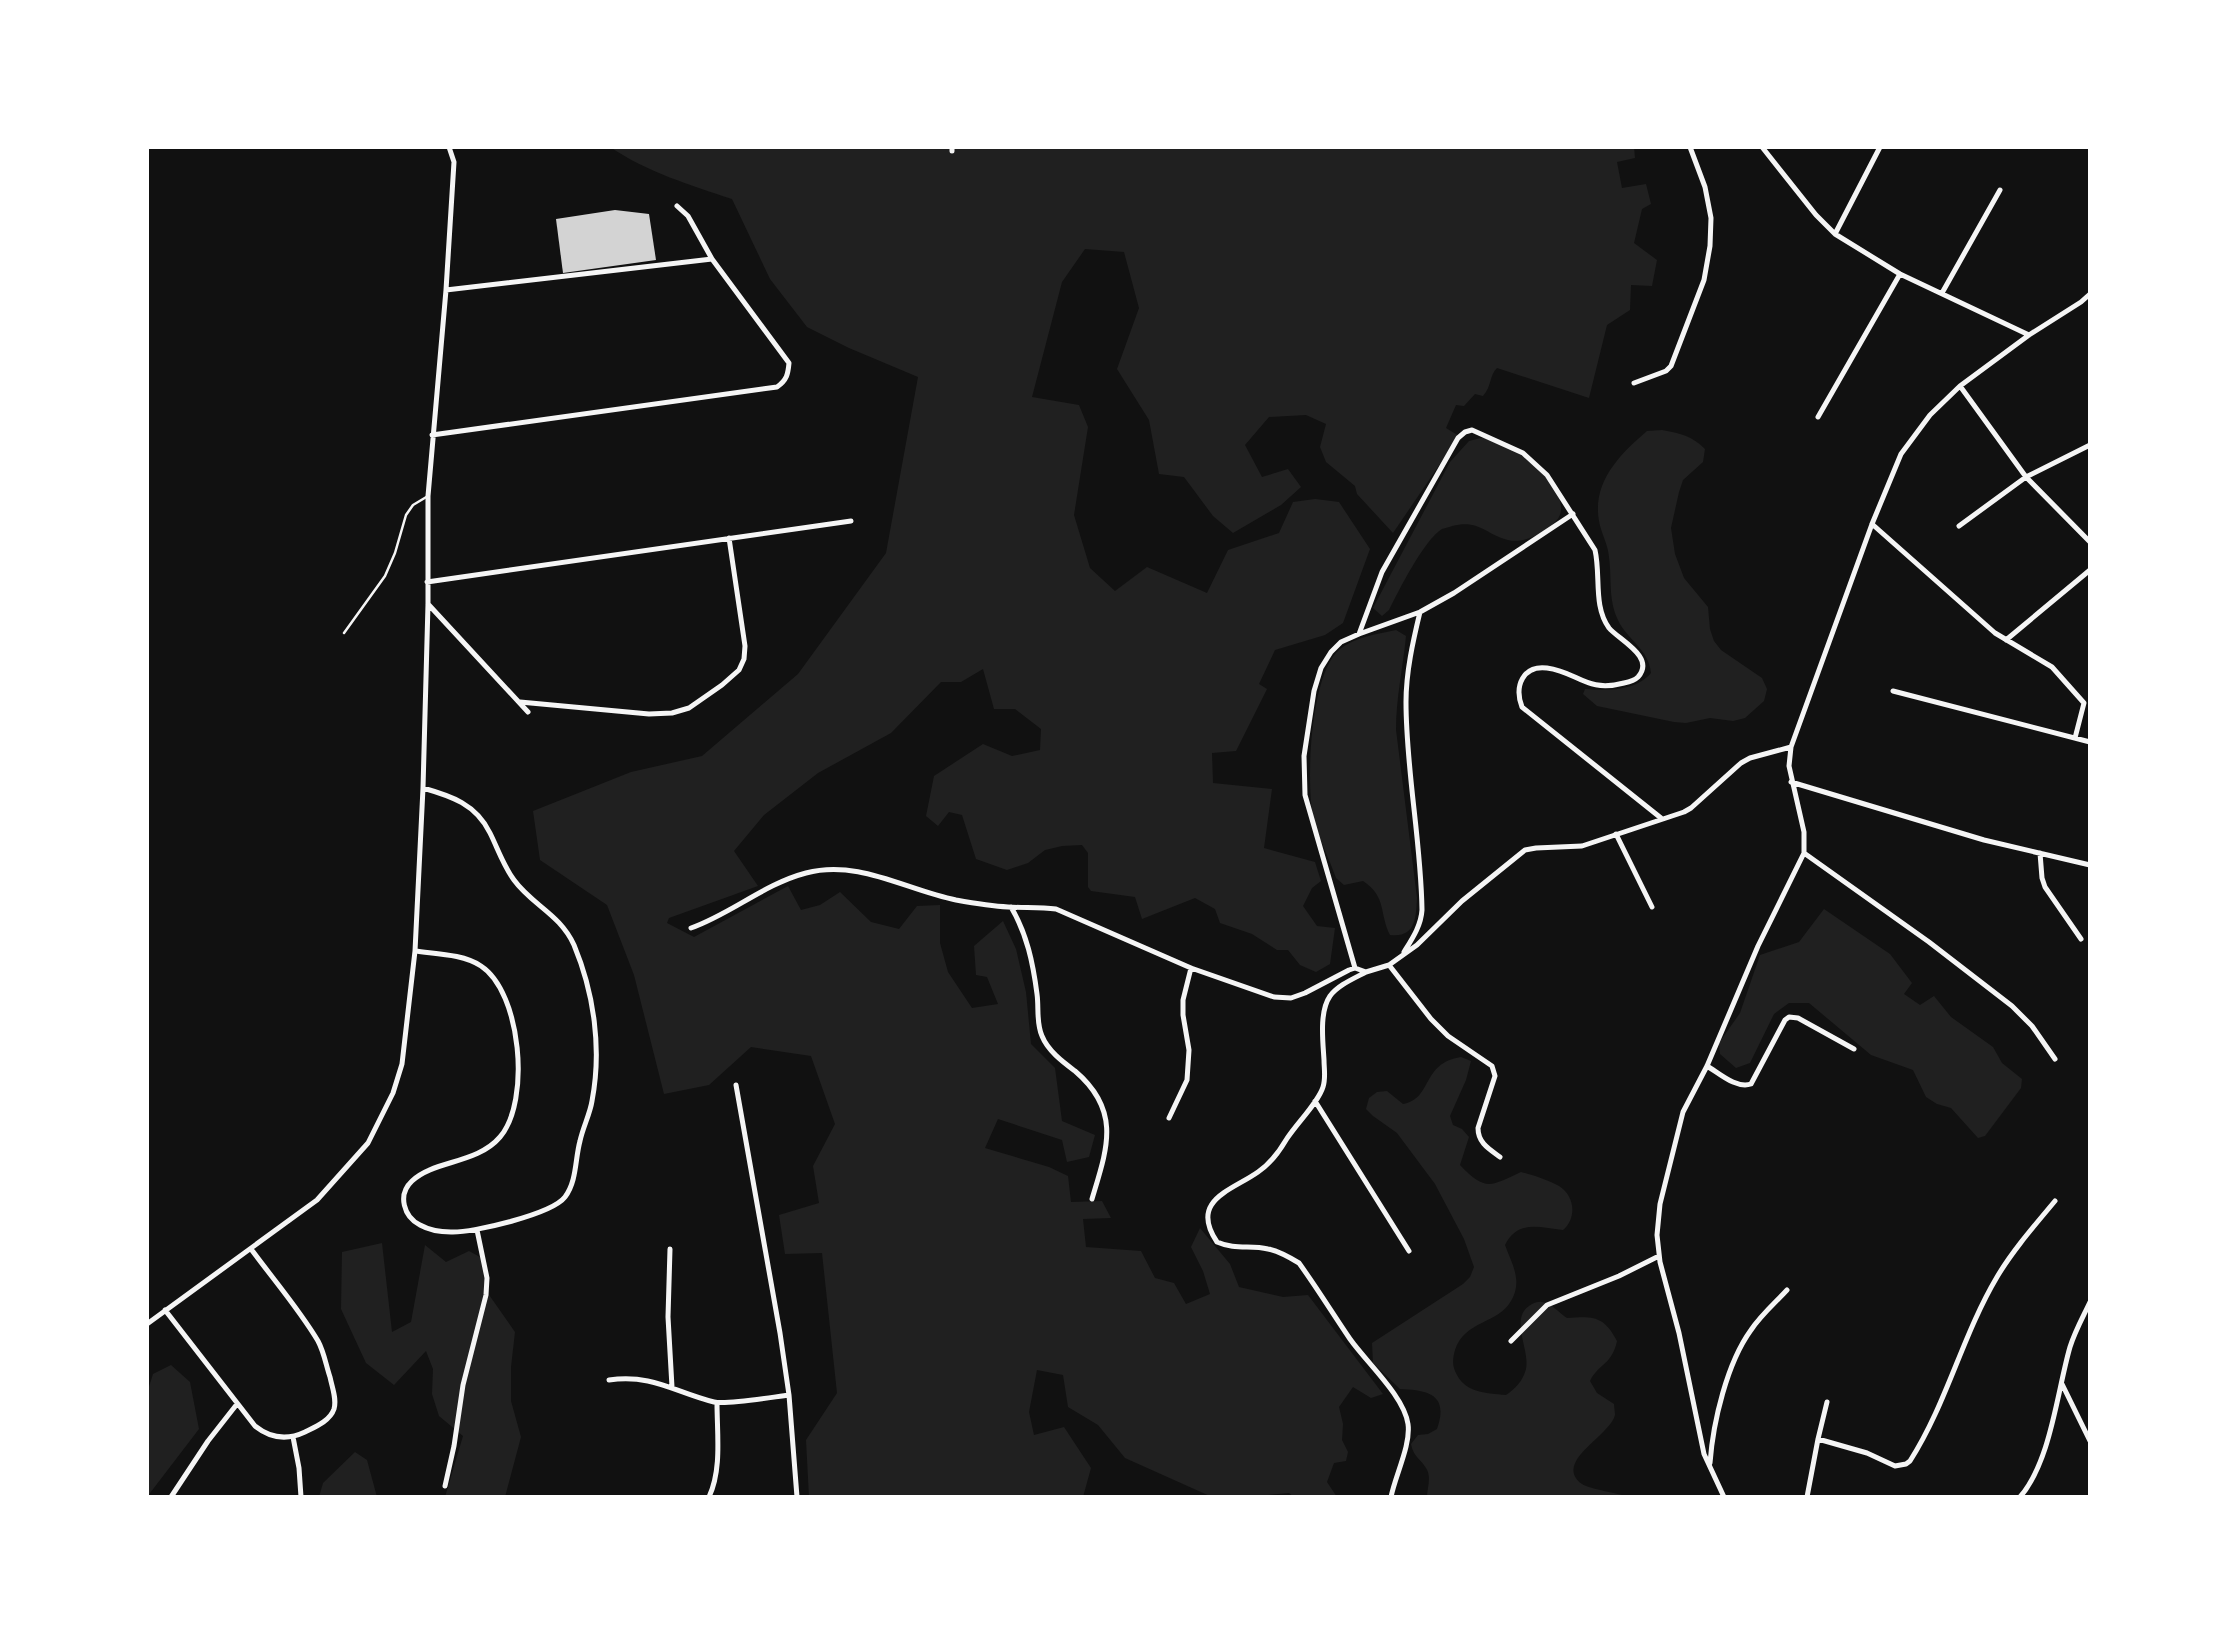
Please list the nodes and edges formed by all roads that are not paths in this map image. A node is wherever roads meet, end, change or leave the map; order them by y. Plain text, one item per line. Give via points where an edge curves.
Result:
1 (449, 147) edge
2 (1690, 147) edge
3 (1762, 147) edge
4 (1880, 147) edge
5 (2000, 190) dead end
6 (677, 206) dead end
7 (1835, 234) junction
8 (712, 259) junction
9 (1900, 274) junction
10 (446, 289) junction
11 (1942, 293) junction
12 (2090, 294) edge
13 (2081, 302) junction
14 (2090, 303) edge
15 (2029, 335) junction
16 (1634, 383) dead end
17 (1960, 386) junction
18 (1818, 417) dead end
19 (432, 435) junction
20 (2090, 445) edge
21 (2026, 477) junction
22 (428, 496) junction
23 (1573, 514) junction
24 (851, 521) dead end
25 (1872, 524) junction
26 (1959, 526) dead end
27 (729, 538) junction
28 (2090, 542) edge
29 (2090, 570) edge
30 (427, 582) junction
31 (428, 604) junction
32 (1420, 612) junction
33 (345, 633) dead end
34 (1359, 634) junction
35 (2006, 640) junction
36 (1893, 691) dead end
37 (2087, 701) edge
38 (520, 702) junction
39 (528, 712) dead end
40 (2075, 738) junction
41 (2090, 742) edge
42 (1791, 747) junction
43 (1791, 782) junction
44 (422, 788) junction
45 (1661, 818) junction
46 (1616, 834) junction
47 (1804, 853) junction
48 (2040, 853) junction
49 (2090, 865) edge
50 (1010, 907) junction
51 (1652, 907) dead end
52 (691, 928) dead end
53 (2081, 939) dead end
54 (415, 951) junction
55 (1402, 955) junction
56 (1389, 965) junction
57 (1191, 968) junction
58 (1354, 968) junction
59 (1366, 972) junction
60 (1854, 1049) dead end
61 (2055, 1059) dead end
62 (1707, 1066) junction
63 (736, 1085) dead end
64 (1315, 1101) junction
65 (1169, 1118) dead end
66 (1500, 1157) dead end
67 (1092, 1199) dead end
68 (2055, 1200) dead end
69 (477, 1230) junction
70 (250, 1249) junction
71 (670, 1249) dead end
72 (1409, 1251) dead end
73 (1659, 1256) junction
74 (1787, 1290) dead end
75 (2090, 1302) edge
76 (165, 1310) junction
77 (147, 1324) edge
78 (1511, 1341) dead end
79 (609, 1380) dead end
80 (2062, 1384) junction
81 (672, 1387) junction
82 (789, 1395) junction
83 (1827, 1402) dead end
84 (717, 1403) junction
85 (237, 1404) junction
86 (293, 1437) junction
87 (1818, 1439) junction
88 (2090, 1441) edge
89 (1710, 1466) junction
90 (445, 1486) dead end
91 (171, 1497) edge
92 (301, 1497) edge
93 (709, 1497) edge
94 (797, 1497) edge
95 (1391, 1497) edge
96 (1724, 1497) edge
97 (1807, 1497) edge
98 (2020, 1497) edge

1 - 10 street via 454,162
2 - 16 street via 1711,218 1704,280 1671,366
3 - 7 street
4 - 7 street
5 - 11 street
6 - 8 street via 688,216
7 - 9 street
8 - 10 street
8 - 19 street via 789,363 785,382 777,387
9 - 11 street
9 - 18 street
10 - 19 street
11 - 15 street
12 - 13 street
13 - 14 street
13 - 15 street
15 - 17 street
17 - 21 street
17 - 25 street via 1930,415 1901,454
19 - 22 street
20 - 21 street
21 - 26 street
21 - 28 street
22 - 30 street
22 - 33 lane via 406,515 385,576
23 - 32 street
23 - 34 street via 1547,475 1523,453 1472,430 1465,432 1382,572
23 - 45 street via 1595,550 1601,614 1641,658 1640,675 1614,686 1595,686 1558,670 1539,668 1529,671 1519,684 1518,696 1522,706
24 - 27 street
25 - 35 street
25 - 42 street
27 - 30 street
27 - 38 street via 745,646 739,670 722,685 689,708 672,713
29 - 35 street
30 - 31 street
31 - 38 street
31 - 44 street
32 - 34 street
32 - 55 street via 1406,699 1422,919
34 - 58 street via 1341,642 1321,668 1303,777
35 - 37 street via 2052,667
36 - 40 street
37 - 40 street
38 - 39 street
40 - 41 street
42 - 43 street
42 - 45 street via 1750,758 1691,808
43 - 47 street via 1804,832
43 - 48 street
44 - 54 street
44 - 69 street via 472,808 489,830 506,869 560,923 573,944 594,1019 592,1101 575,1175 564,1198 534,1215
45 - 46 street
46 - 51 street
46 - 55 street via 1582,846 1525,850
47 - 61 street via 2012,1006
47 - 62 street
48 - 49 street
48 - 53 street via 2045,887
50 - 52 street via 953,899 870,873 827,869 780,881
50 - 57 street via 1056,909
50 - 67 street via 1027,940 1042,1038 1091,1087 1108,1128
54 - 69 street via 469,959 483,967 493,977 511,1016 519,1050 518,1091 502,1135 490,1147 412,1181 404,1194 406,1211 419,1225 451,1232
54 - 70 street via 402,1064 369,1143 317,1200
55 - 56 street
56 - 59 street
56 - 66 street via 1448,1036 1492,1066 1495,1076 1478,1136
57 - 58 street via 1261,994 1291,998
57 - 65 street via 1183,1000 1187,1080
58 - 59 street
59 - 64 street via 1329,998 1324,1020 1324,1082
60 - 62 street via 1789,1017 1751,1084 1739,1085
62 - 73 street via 1683,1112 1671,1152 1660,1204
63 - 82 street
64 - 72 street
64 - 95 street via 1269,1163 1212,1202 1210,1228 1217,1242 1227,1246 1267,1249 1299,1263 1389,1388 1404,1411 1409,1434
68 - 87 street via 1997,1278 1910,1461 1895,1466
69 - 90 street via 486,1295 463,1385
70 - 76 street
70 - 86 street via 319,1343 334,1392 330,1418
71 - 81 street
73 - 78 street via 1547,1305
73 - 89 street
74 - 89 street via 1750,1330 1738,1352 1728,1376
75 - 80 street via 2073,1338
76 - 77 street
76 - 85 street
79 - 81 street via 628,1378
80 - 88 street
80 - 98 street via 2037,1469
81 - 84 street
82 - 84 street
82 - 94 street
83 - 87 street
84 - 93 street via 715,1483
85 - 86 street via 264,1434
85 - 91 street
86 - 92 street
87 - 97 street
89 - 96 street

